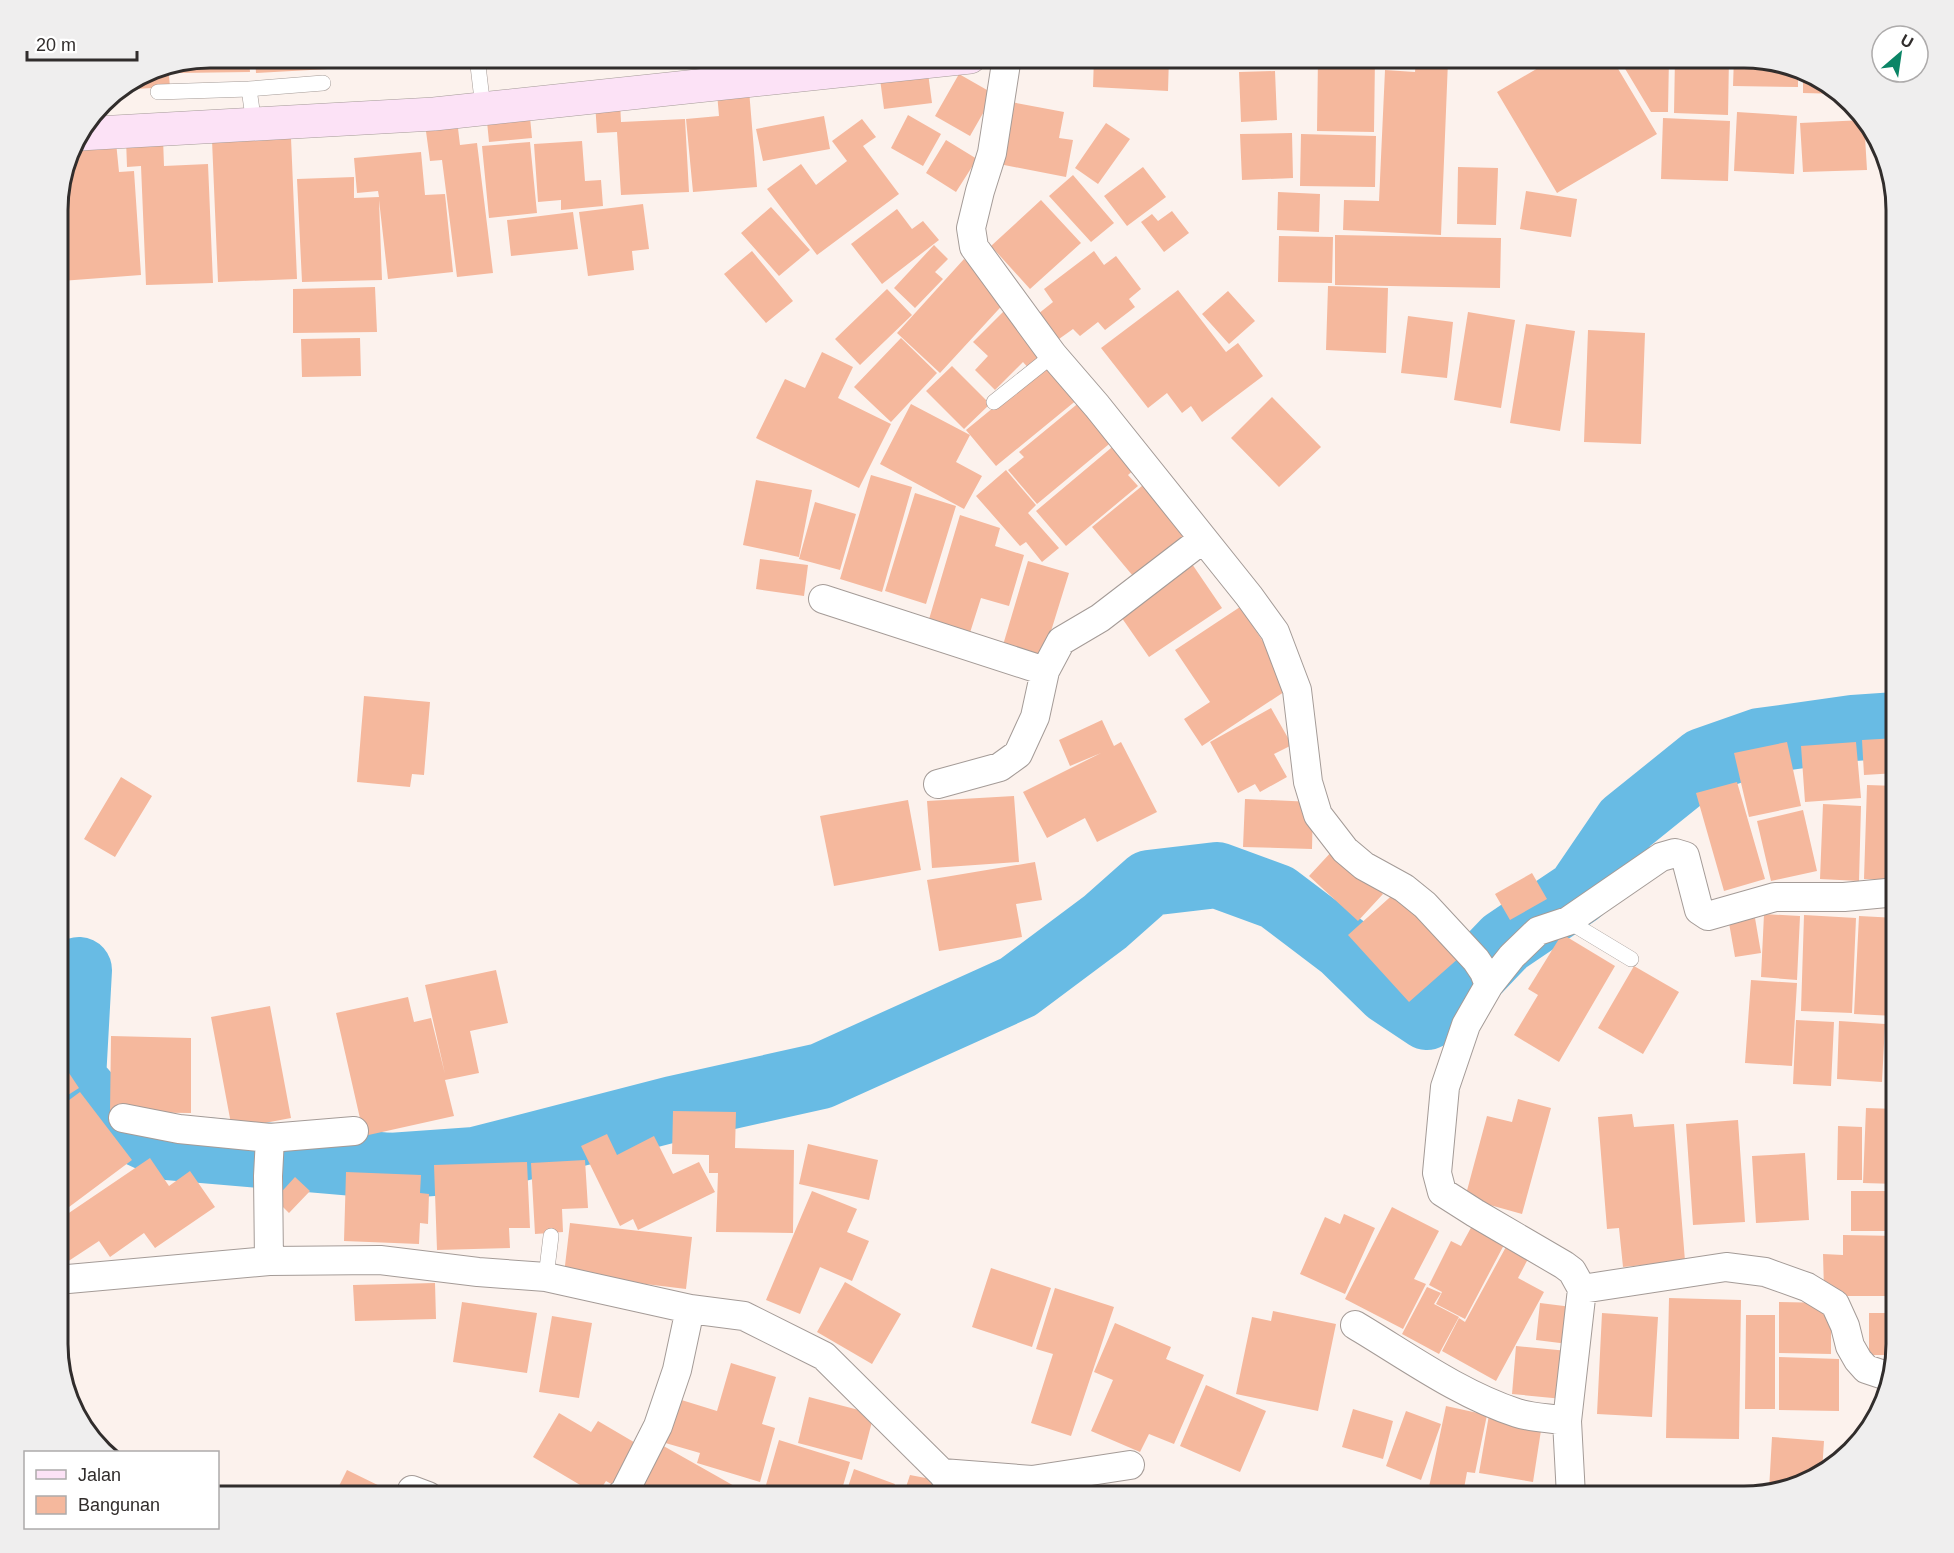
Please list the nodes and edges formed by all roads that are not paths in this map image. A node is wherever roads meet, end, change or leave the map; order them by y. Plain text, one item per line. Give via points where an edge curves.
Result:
1 (478, 68) edge
2 (865, 68) edge
3 (1005, 68) edge
4 (323, 83) dead end
5 (249, 89) junction
6 (158, 92) dead end
7 (483, 108) junction
8 (254, 124) junction
9 (90, 133) edge
10 (1053, 355) junction
11 (993, 402) dead end
12 (1203, 539) junction
13 (823, 599) dead end
14 (1045, 671) junction
15 (938, 784) dead end
16 (1886, 893) edge
17 (1568, 921) junction
18 (1631, 959) dead end
19 (1483, 973) junction
20 (123, 1118) dead end
21 (354, 1131) dead end
22 (271, 1143) junction
23 (551, 1236) dead end
24 (269, 1261) junction
25 (546, 1277) junction
26 (68, 1279) edge
27 (1582, 1289) junction
28 (690, 1309) junction
29 (1354, 1325) dead end
30 (1883, 1375) edge
31 (1567, 1421) junction
32 (1130, 1465) dead end
33 (942, 1473) junction
34 (628, 1486) edge
35 (952, 1486) edge
36 (1570, 1486) edge

1 - 7 lane
2 - 7 street
3 - 10 street via 992,153 971,228 974,247
4 - 5 lane
5 - 6 lane
5 - 8 lane
7 - 8 street
8 - 9 street
10 - 11 lane
10 - 12 street
12 - 14 street via 1100,618 1060,641
12 - 19 street via 1275,632 1297,690 1308,782 1318,815 1345,850 1364,866 1404,888 1425,905
13 - 14 street
14 - 15 street via 1035,717 1018,753 1000,767
16 - 17 street via 1775,897 1708,916 1699,910 1686,856 1675,853 1661,857
17 - 18 lane
17 - 19 street via 1538,931 1512,956
19 - 27 street via 1445,1087 1437,1173 1442,1192 1564,1265
20 - 22 street
21 - 22 street
22 - 24 street
23 - 25 lane
24 - 25 street via 380,1260
24 - 26 street
25 - 28 street
27 - 30 street via 1726,1267 1765,1272 1807,1287 1835,1304 1858,1360 1866,1369
27 - 31 street
28 - 33 street via 744,1316 824,1356
28 - 34 street via 677,1370 658,1426
29 - 31 street via 1486,1401 1519,1414
31 - 36 street
32 - 33 street via 1032,1480
33 - 35 street

